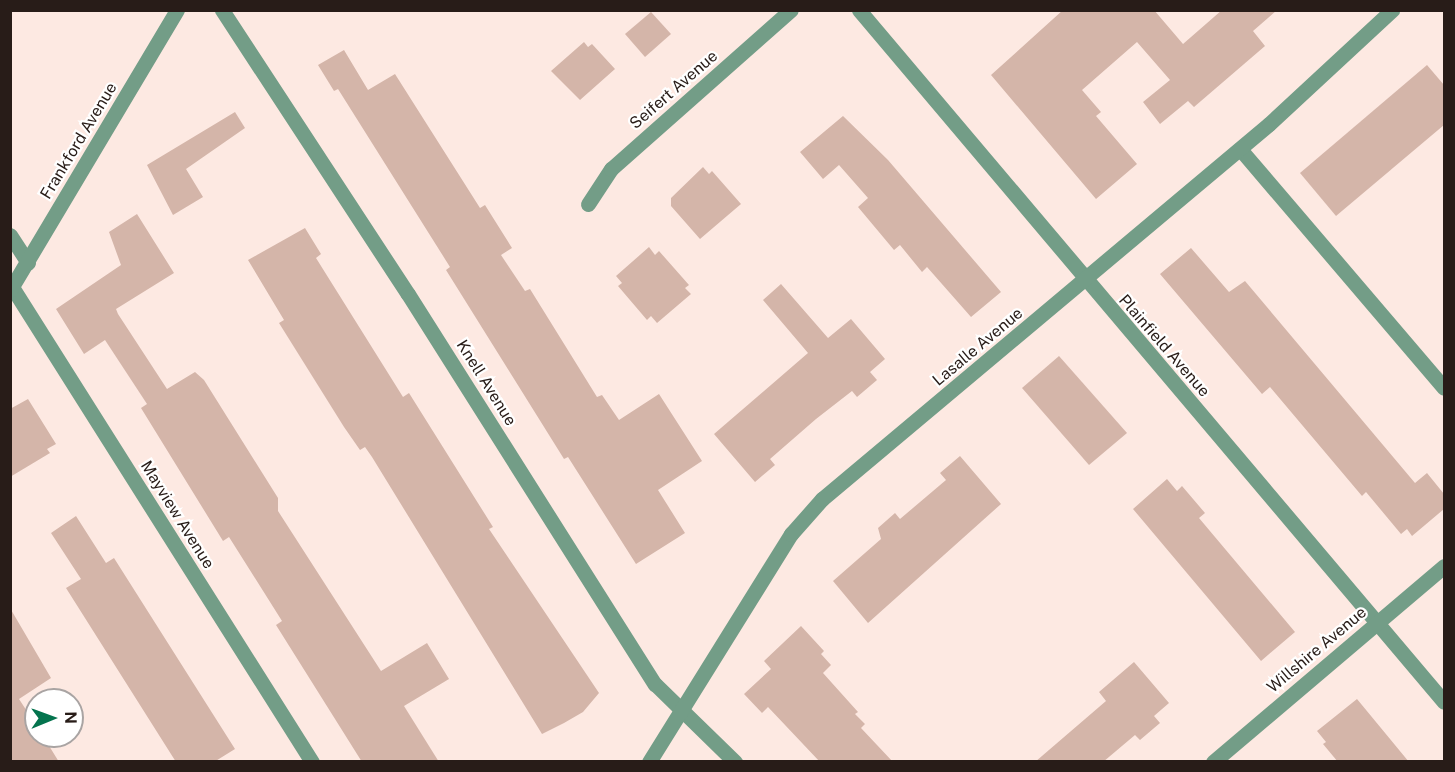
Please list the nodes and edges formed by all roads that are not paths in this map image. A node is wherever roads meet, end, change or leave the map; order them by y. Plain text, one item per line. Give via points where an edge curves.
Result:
1 (177, 10) edge
2 (222, 10) edge
3 (792, 10) edge
4 (859, 10) edge
5 (1392, 10) edge
6 (1240, 148) junction
7 (588, 204) dead end
8 (10, 235) edge
9 (28, 263) junction
10 (1084, 280) junction
11 (11, 288) edge
12 (1444, 388) edge
13 (1444, 566) edge
14 (1377, 622) junction
15 (1444, 702) edge
16 (683, 712) junction
17 (312, 762) edge
18 (648, 762) edge
19 (735, 762) edge
20 (1213, 762) edge

1 - 9 street, Frankford Avenue
2 - 16 street, Knell Avenue via 655,684
3 - 7 street, Seifert Avenue via 611,169
4 - 10 street, Plainfield Avenue
5 - 6 street, Lasalle Avenue
6 - 10 street, Lasalle Avenue
6 - 12 street
8 - 9 street
9 - 11 street, Frankford Avenue
10 - 14 street, Plainfield Avenue
10 - 16 street, Lasalle Avenue via 822,499 791,534 720,644
11 - 17 street, Mayview Avenue
13 - 14 street, Willshire Avenue
14 - 15 street, Plainfield Avenue
14 - 20 street, Willshire Avenue
16 - 18 street, Lasalle Avenue
16 - 19 street, Knell Avenue

